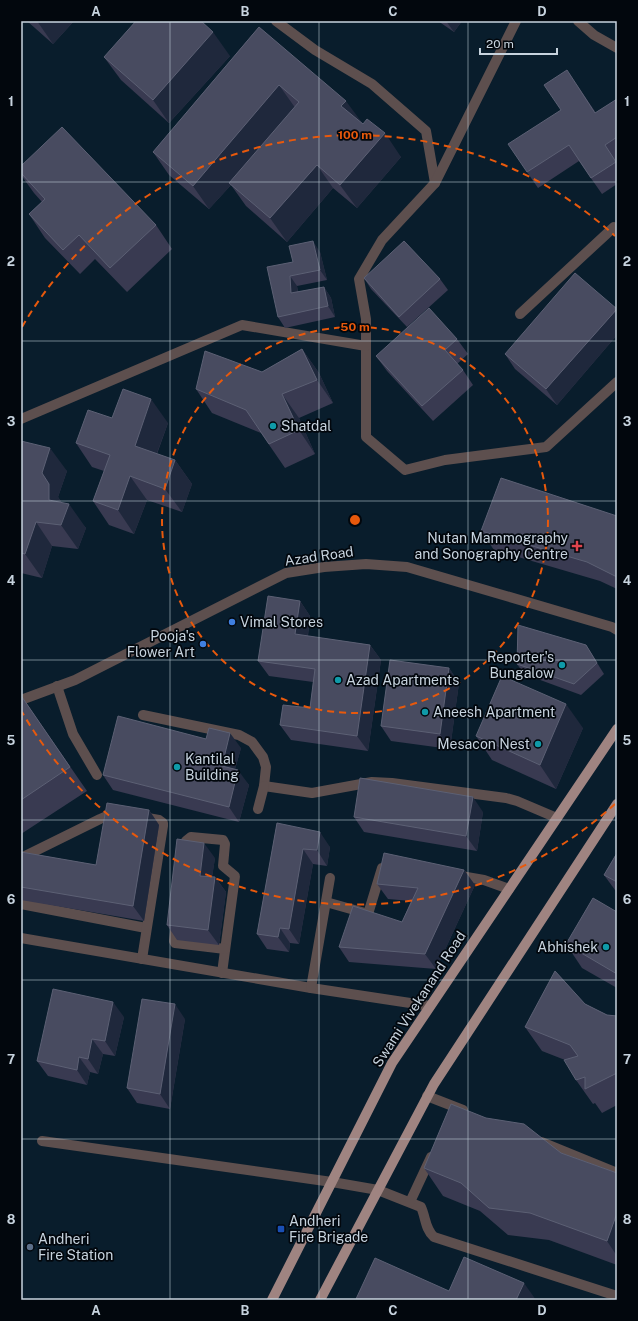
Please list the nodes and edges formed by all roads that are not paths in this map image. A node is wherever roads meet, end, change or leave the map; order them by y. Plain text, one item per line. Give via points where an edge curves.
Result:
1 (276, 21) edge
2 (516, 21) edge
3 (578, 21) edge
4 (617, 48) edge
5 (435, 184) junction
6 (617, 230) edge
7 (520, 314) dead end
8 (366, 346) junction
9 (617, 382) edge
10 (21, 419) edge
11 (617, 630) edge
12 (57, 686) junction
13 (21, 700) edge
14 (143, 715) dead end
15 (617, 729) edge
16 (97, 775) dead end
17 (264, 786) junction
18 (617, 804) edge
19 (258, 809) dead end
20 (557, 818) junction
21 (21, 858) edge
22 (184, 864) edge
23 (389, 864) edge
24 (447, 874) edge
25 (330, 878) dead end
26 (509, 889) junction
27 (326, 902) junction
28 (21, 904) edge
29 (178, 910) edge
30 (146, 928) junction
31 (21, 938) edge
32 (225, 949) junction
33 (142, 959) junction
34 (222, 973) junction
35 (311, 988) junction
36 (430, 1006) junction
37 (427, 1096) junction
38 (471, 1114) edge
39 (529, 1137) edge
40 (42, 1141) dead end
41 (435, 1148) edge
42 (617, 1173) edge
43 (332, 1182) junction
44 (378, 1190) junction
45 (410, 1202) junction
46 (617, 1296) edge
47 (272, 1300) edge
48 (320, 1300) edge

1 - 5 street via 315,50 372,84 426,131
2 - 5 street
3 - 4 street
5 - 8 street via 382,240 359,279 366,319
6 - 7 street via 614,227
8 - 9 street via 366,437 405,470 445,460 546,448
8 - 10 street via 242,325
11 - 12 street, Azad Road via 408,567 366,564 324,567 286,573 75,680
12 - 13 street, Azad Road
12 - 16 street via 73,734
14 - 17 street via 240,735 252,742 263,757 266,767
15 - 20 main road, Swami Vivekanand Road
17 - 19 street
17 - 20 street via 312,793 372,782 392,783 506,798
18 - 37 main road
20 - 26 main road, Swami Vivekanand Road
21 - 30 street via 109,815 128,814 159,820 163,823
22 - 32 street via 186,841 189,837 223,840 223,866 236,879
23 - 27 street via 381,868 372,915
24 - 26 street via 484,880
25 - 27 street
26 - 36 main road, Swami Vivekanand Road
27 - 35 street
28 - 30 street
29 - 32 street via 175,943
30 - 33 street
31 - 33 street
32 - 34 street
33 - 34 street
34 - 35 street
35 - 36 street
36 - 43 main road, Swami Vivekanand Road via 392,1063
37 - 38 street via 452,1111
37 - 44 main road
39 - 42 street
40 - 43 street
41 - 45 street
43 - 44 street
43 - 47 main road, Swami Vivekanand Road
44 - 45 street
44 - 48 main road
45 - 46 street via 421,1207 427,1227 434,1237

